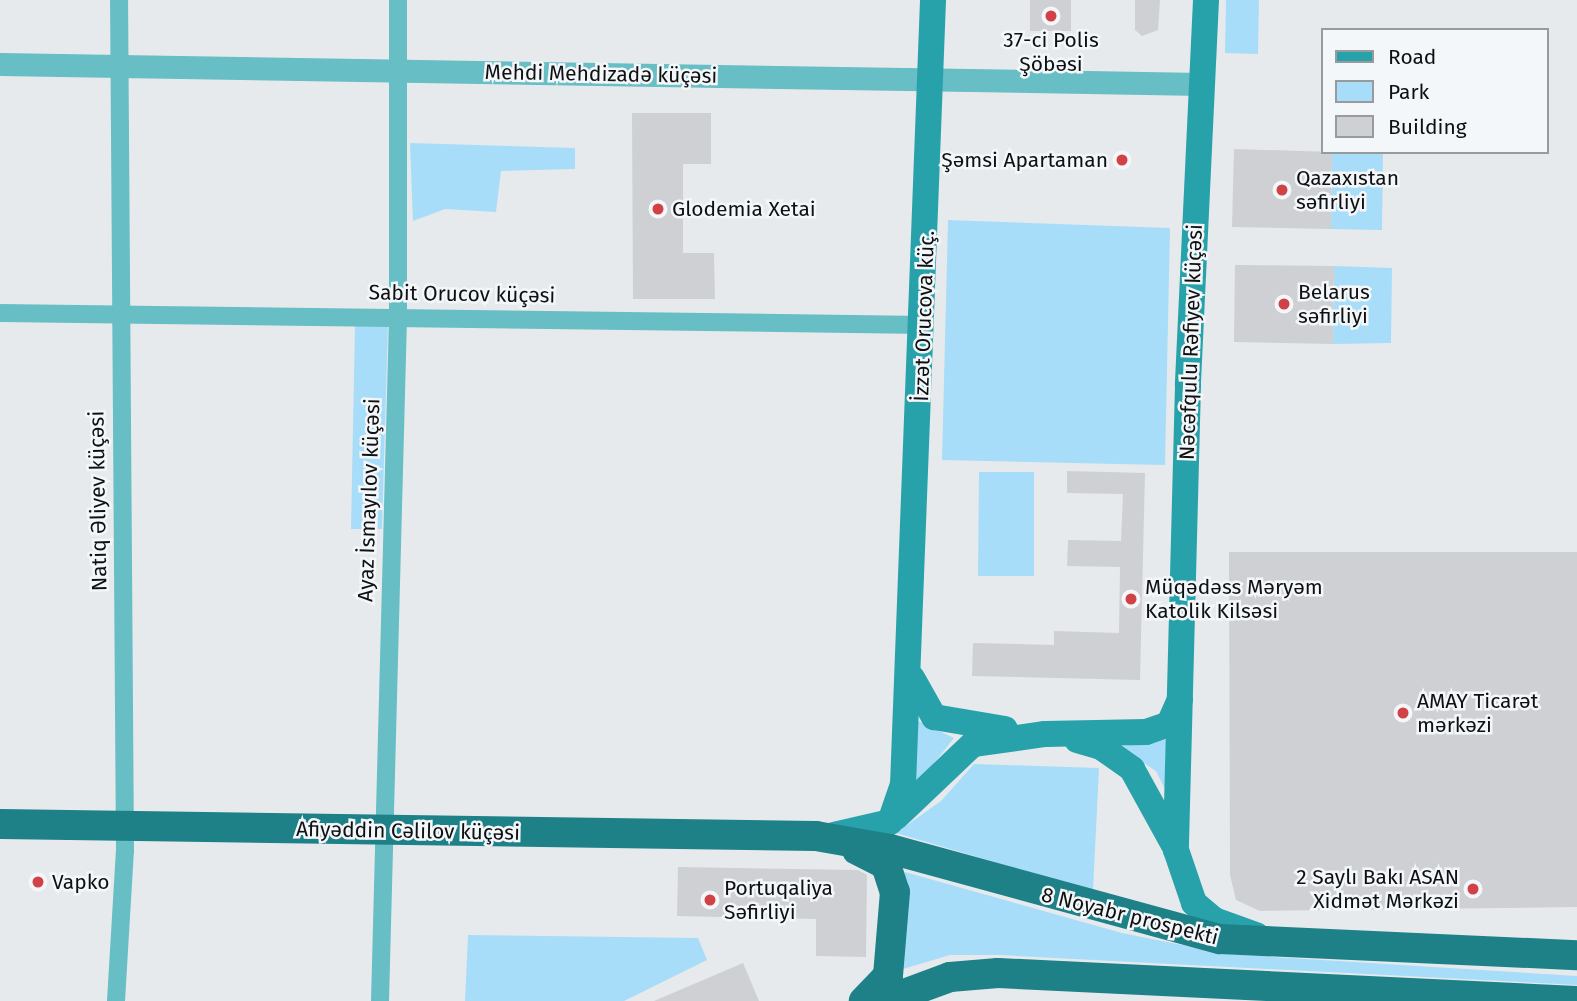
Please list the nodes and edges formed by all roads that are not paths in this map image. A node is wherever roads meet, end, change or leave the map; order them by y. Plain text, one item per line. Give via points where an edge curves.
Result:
1 (119, 0) edge
2 (398, 0) edge
3 (933, 0) edge
4 (1206, 0) edge
5 (0, 64) edge
6 (118, 66) junction
7 (397, 71) junction
8 (931, 79) junction
9 (1202, 84) junction
10 (0, 313) edge
11 (119, 313) junction
12 (398, 316) junction
13 (924, 325) junction
14 (910, 671) junction
15 (1184, 684) junction
16 (1045, 734) junction
17 (890, 822) junction
18 (0, 824) edge
19 (123, 826) junction
20 (383, 831) junction
21 (816, 836) junction
22 (1176, 850) junction
23 (1291, 946) junction
24 (1577, 955) edge
25 (116, 1001) edge
26 (380, 1001) edge
27 (864, 1001) edge
28 (885, 1001) edge
29 (1577, 1001) edge

1 - 6 street, Natiq Əliyev küçəsi
2 - 7 street, Ayaz İsmayılov küçəsi
3 - 8 main road, İzzət Orucova küç.
4 - 9 main road, Nəcəfqulu Rəfiyev küçəsi
5 - 6 street, Mehdi Mehdizadə küçəsi
6 - 7 street, Mehdi Mehdizadə küçəsi
6 - 11 street, Natiq Əliyev küçəsi
7 - 8 street, Mehdi Mehdizadə küçəsi
7 - 12 street, Ayaz İsmayılov küçəsi
8 - 9 street, Mehdi Mehdizadə küçəsi
8 - 13 main road, İzzət Orucova küç.
9 - 15 main road, Nəcəfqulu Rəfiyev küçəsi via 1187,424
10 - 11 street, Sabit Orucov küçəsi
11 - 12 street, Sabit Orucov küçəsi
11 - 19 street, Natiq Əliyev küçəsi
12 - 13 street, Sabit Orucov küçəsi
12 - 20 street, Ayaz İsmayılov küçəsi
13 - 14 main road, İzzət Orucova küç.
14 - 16 main road via 925,710 934,717
14 - 17 main road, İzzət Orucova küç. via 903,785
15 - 16 main road via 1176,715 1159,729
15 - 22 main road
16 - 17 main road via 973,744
16 - 22 main road via 1080,740 1119,757 1144,784
17 - 21 main road via 857,833
18 - 19 highway, Afiyəddin Cəlilov küçəsi
19 - 20 highway, Afiyəddin Cəlilov küçəsi
19 - 25 street, Natiq Əliyev küçəsi
20 - 21 highway, Afiyəddin Cəlilov küçəsi
20 - 26 street, Ayaz İsmayılov küçəsi
21 - 23 highway, 8 Noyabr prospekti via 890,849 1181,932
21 - 27 highway via 881,861 893,878 891,965 884,983
22 - 23 main road via 1188,892 1204,914
23 - 24 highway, 8 Noyabr prospekti
28 - 29 highway via 950,977 998,973

